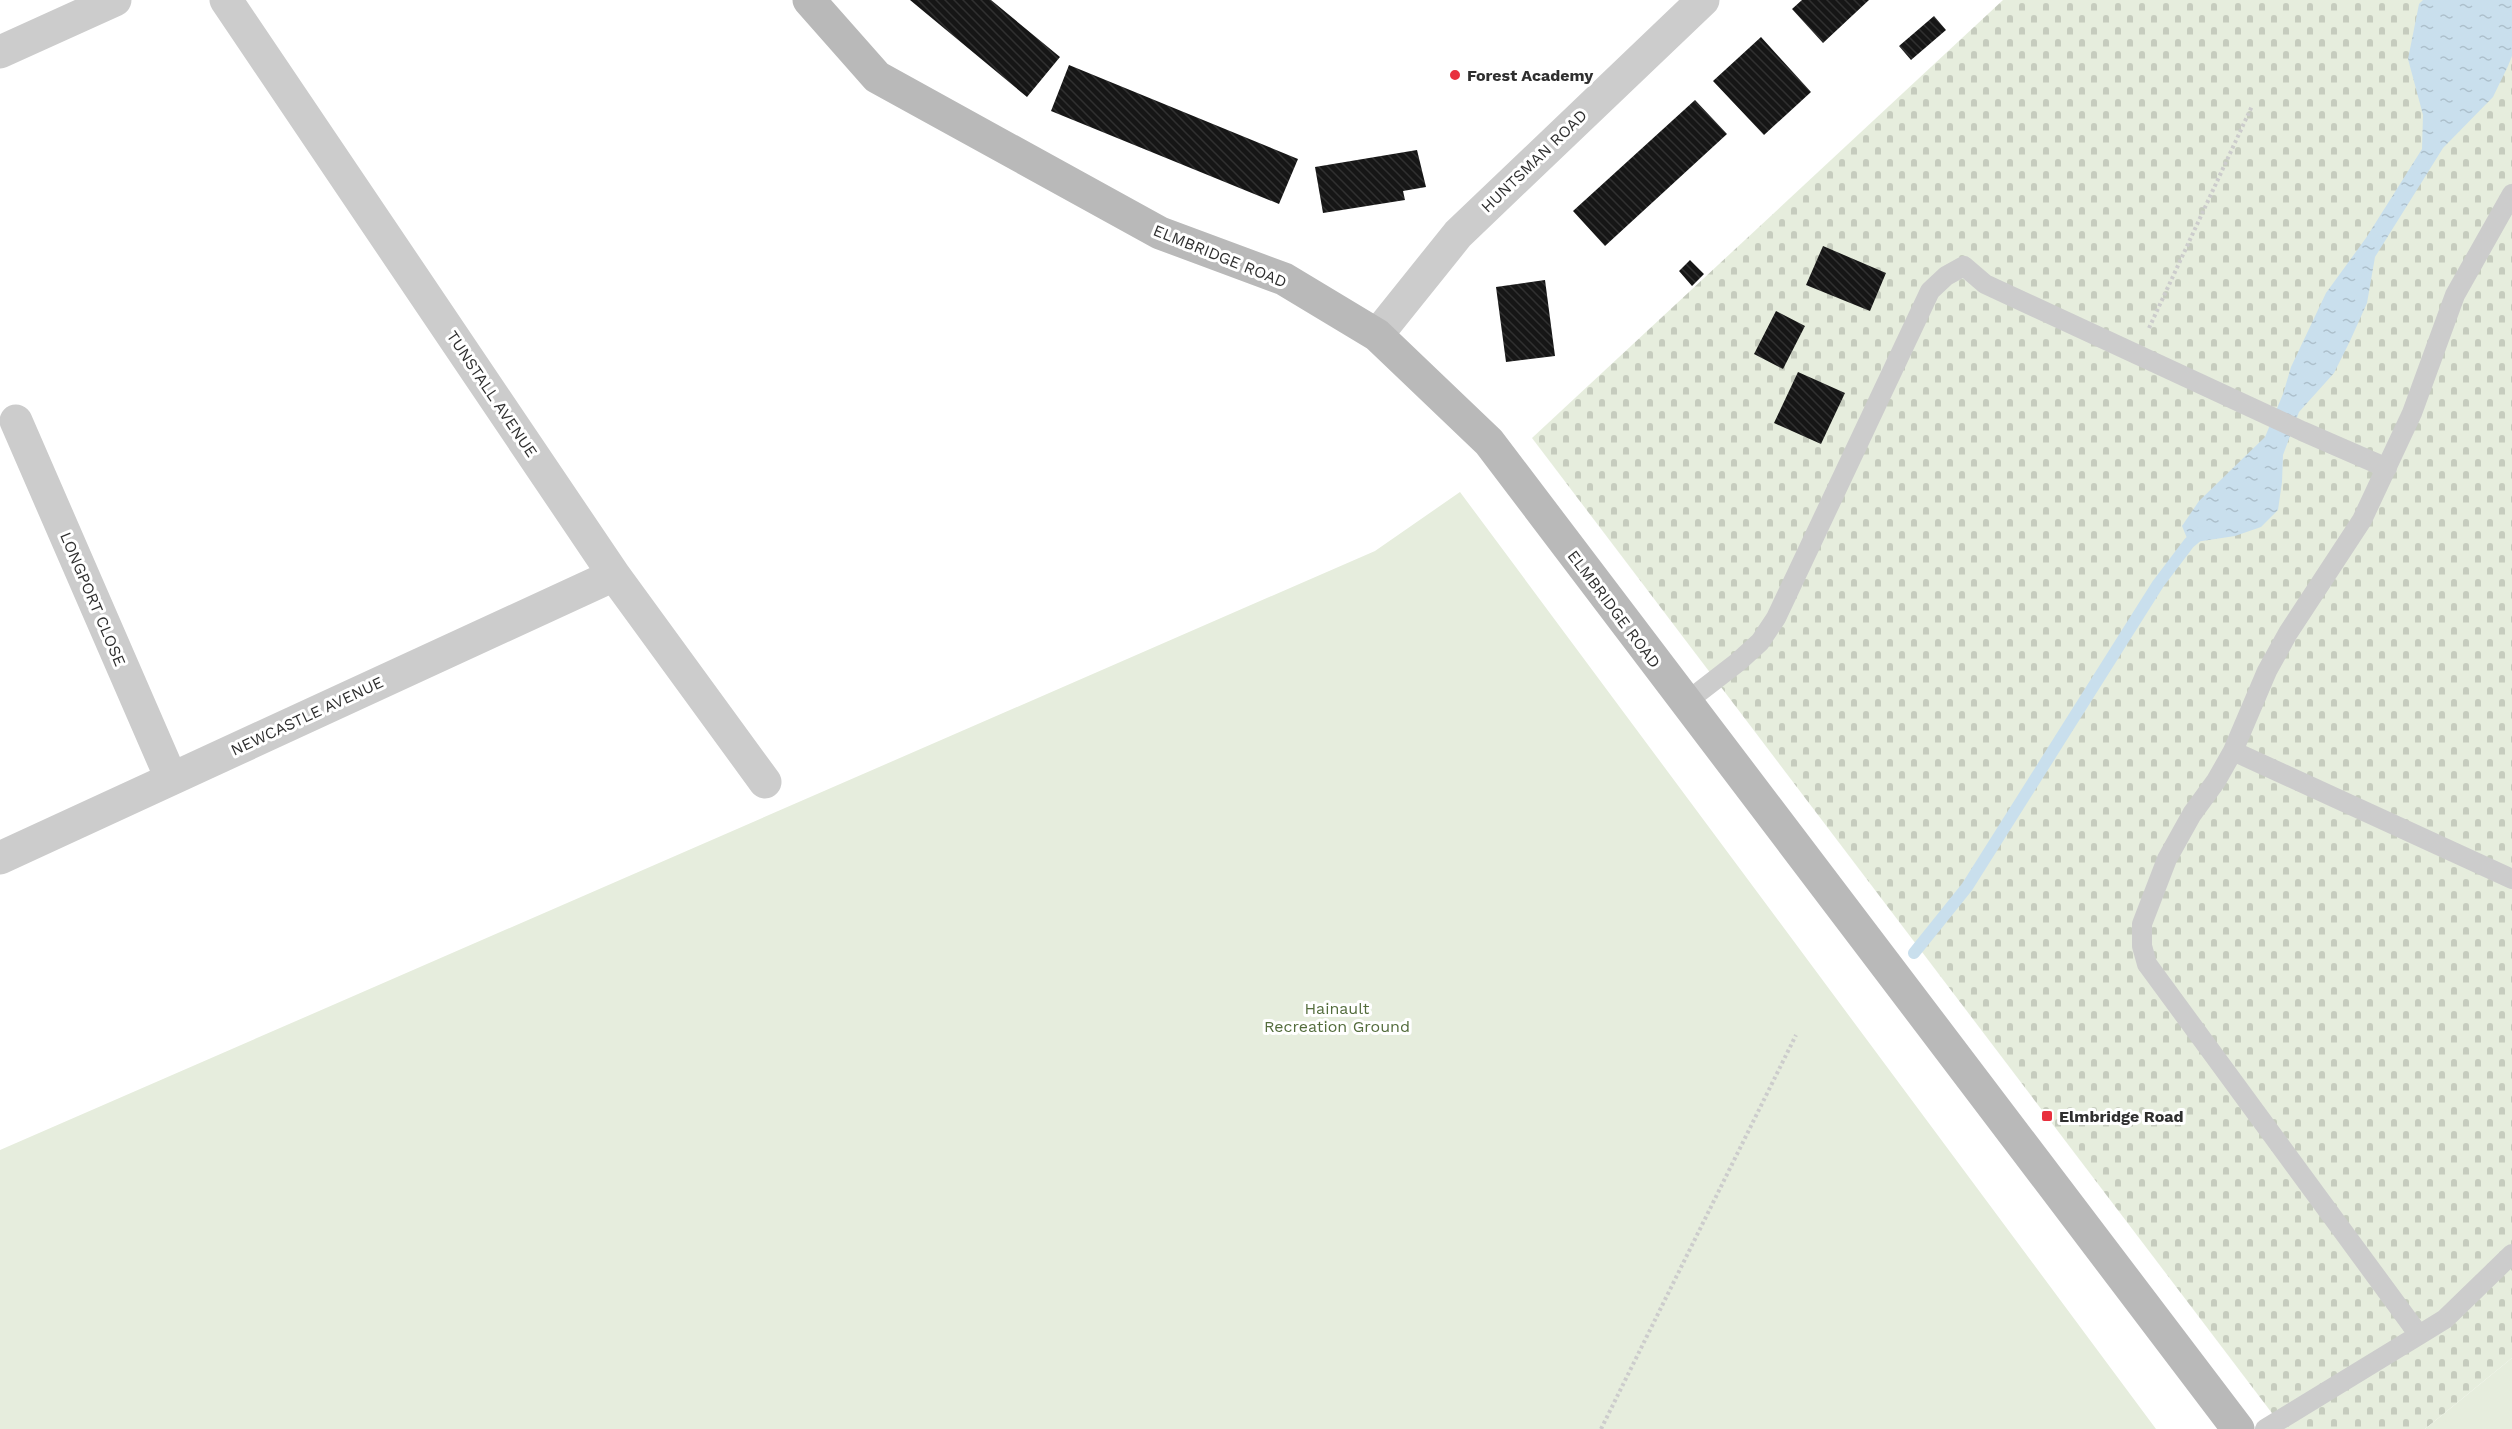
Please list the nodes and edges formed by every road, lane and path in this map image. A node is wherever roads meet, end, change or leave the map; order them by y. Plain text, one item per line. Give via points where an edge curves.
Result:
1 (115, 0) edge
2 (226, 0) edge
3 (809, 0) edge
4 (1703, 0) edge
5 (0, 52) edge
6 (2252, 106) dead end
7 (2512, 194) edge
8 (1377, 334) junction
9 (2137, 354) junction
10 (16, 420) dead end
11 (2387, 468) junction
12 (614, 575) junction
13 (1685, 703) junction
14 (2233, 751) junction
15 (171, 778) junction
16 (765, 782) dead end
17 (0, 858) edge
18 (2512, 879) edge
19 (1796, 1035) dead end
20 (2512, 1254) edge
21 (2419, 1335) junction
22 (1601, 1429) edge
23 (2238, 1429) edge
24 (2265, 1429) edge

1 - 5 street
2 - 12 street, TUNSTALL AVENUE
3 - 8 street, ELMBRIDGE ROAD via 876,77 1160,233 1284,279
4 - 8 street, HUNTSMAN ROAD via 1458,234
6 - 9 path
7 - 11 lane via 2455,295 2412,413
8 - 13 street, ELMBRIDGE ROAD via 1489,442
9 - 11 lane
9 - 13 lane via 1985,284 1964,266 1946,276 1930,291 1917,316 1776,618 1760,642
10 - 15 street, LONGPORT CLOSE
11 - 14 lane via 2362,520 2277,652
12 - 15 street, NEWCASTLE AVENUE
12 - 16 street, TUNSTALL AVENUE
13 - 23 street, ELMBRIDGE ROAD
14 - 18 lane
14 - 21 lane via 2192,814 2151,896 2142,924 2147,964
15 - 17 street, NEWCASTLE AVENUE
19 - 22 path
20 - 21 lane via 2445,1319
21 - 24 lane

